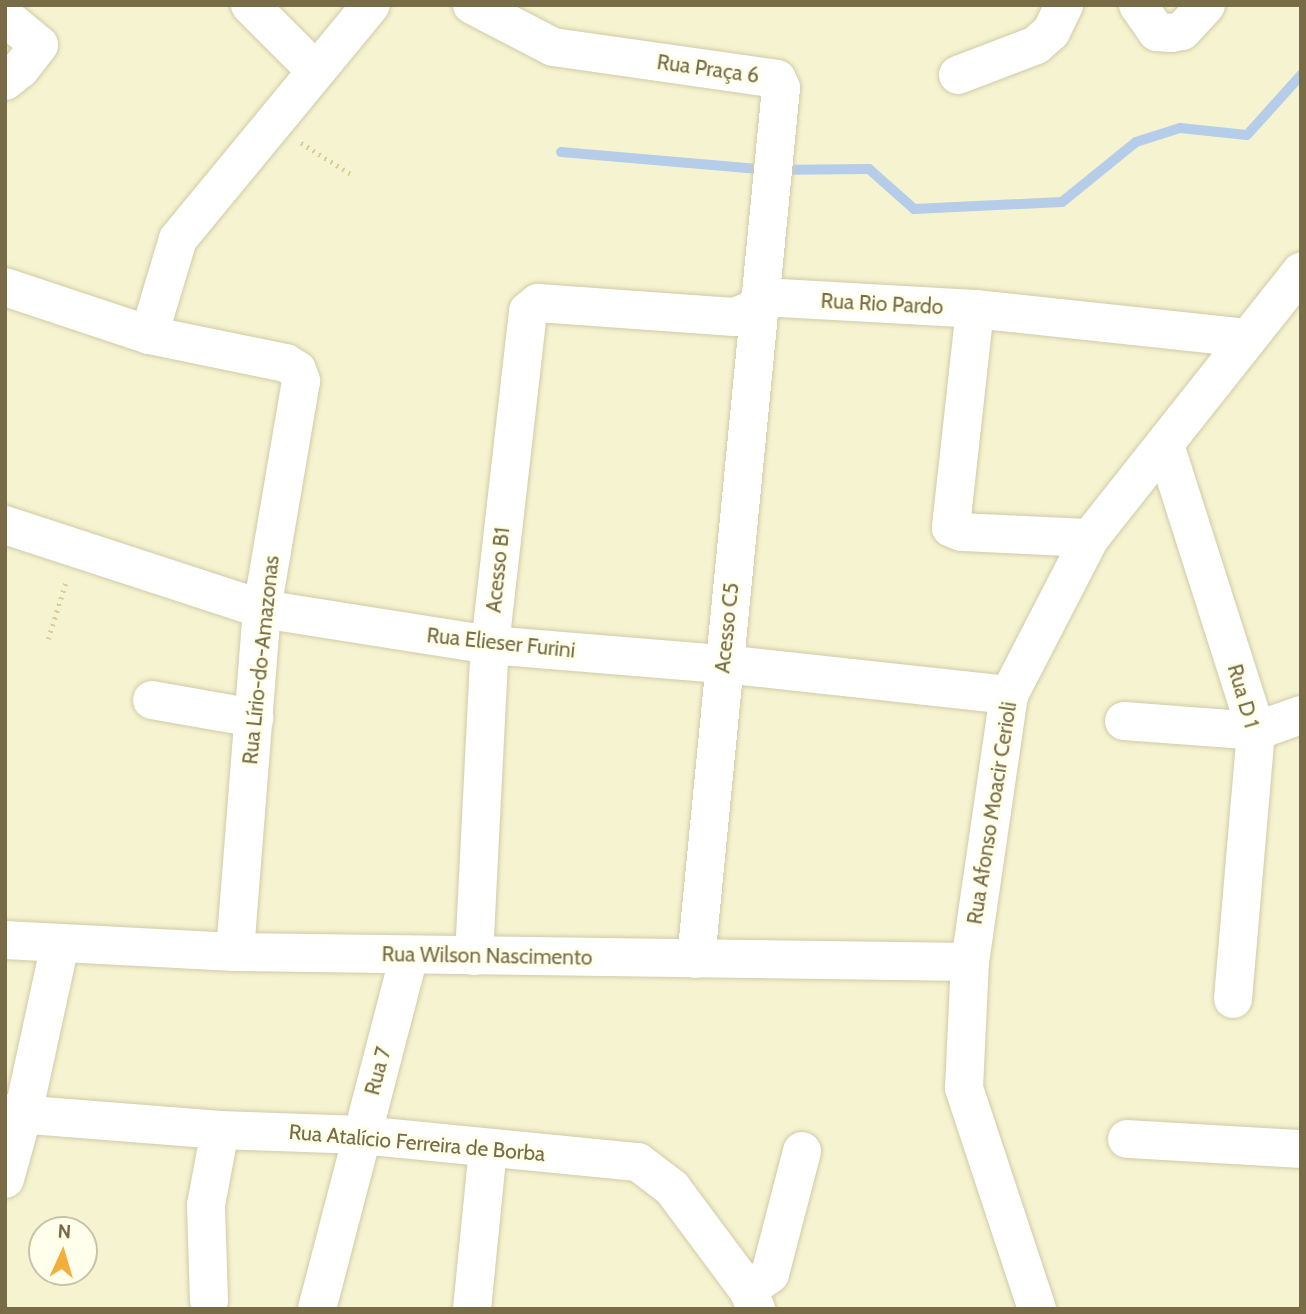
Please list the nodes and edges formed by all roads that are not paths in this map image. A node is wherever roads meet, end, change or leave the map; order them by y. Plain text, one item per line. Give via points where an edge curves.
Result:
1 (250, 5) edge
2 (371, 5) edge
3 (472, 5) edge
4 (1064, 5) edge
5 (1138, 5) edge
6 (1206, 5) edge
7 (5, 17) edge
8 (316, 71) junction
9 (958, 75) dead end
10 (5, 81) edge
11 (1301, 272) edge
12 (5, 287) edge
13 (762, 297) junction
14 (975, 309) junction
15 (149, 335) junction
16 (1246, 338) junction
17 (1165, 445) junction
18 (5, 525) edge
19 (1090, 538) junction
20 (262, 609) junction
21 (490, 645) junction
22 (723, 664) junction
23 (1009, 695) junction
24 (152, 700) dead end
25 (1301, 715) edge
26 (254, 718) junction
27 (1124, 721) dead end
28 (1256, 731) junction
29 (5, 940) edge
30 (60, 945) junction
31 (235, 952) junction
32 (410, 955) junction
33 (474, 956) junction
34 (696, 959) junction
35 (970, 962) junction
36 (1234, 999) dead end
37 (14, 1114) edge
38 (220, 1129) junction
39 (361, 1135) junction
40 (1127, 1139) dead end
41 (488, 1149) junction
42 (1301, 1149) edge
43 (802, 1152) dead end
44 (5, 1179) edge
45 (752, 1299) edge
46 (208, 1301) dead end
47 (317, 1309) edge
48 (472, 1309) edge
49 (1037, 1309) edge

1 - 8 street
2 - 8 street
3 - 13 street, Rua Praça 6 via 553,47 777,79 781,88
4 - 9 street via 1051,32 1036,45
5 - 6 street via 1157,32 1171,33 1182,30
7 - 10 street via 39,45
8 - 15 street via 178,239
11 - 16 street, Rua Afonso Moacir Cerioli
12 - 15 street
13 - 14 street, Rua Rio Pardo
13 - 21 street, Acesso B1 via 752,310 734,317 538,303 528,312
13 - 22 street, Acesso C5
14 - 16 street, Rua Rio Pardo
14 - 19 street via 951,528
15 - 20 street, Rua Lírio-do-Amazonas via 286,363 297,370 301,381
16 - 17 street, Rua Afonso Moacir Cerioli
17 - 19 street, Rua Afonso Moacir Cerioli
17 - 28 street, Rua D 1
18 - 20 street, Rua Elieser Furini
19 - 23 street, Rua Afonso Moacir Cerioli
20 - 21 street, Rua Elieser Furini
20 - 26 street, Rua Lírio-do-Amazonas
21 - 22 street, Rua Elieser Furini
21 - 33 street, Acesso B1
22 - 23 street, Rua Elieser Furini
22 - 34 street, Acesso C5
23 - 35 street, Rua Afonso Moacir Cerioli
24 - 26 street
25 - 28 street
26 - 31 street, Rua Lírio-do-Amazonas
27 - 28 street
28 - 36 street, Rua D 1
29 - 30 street, Rua Wilson Nascimento
30 - 31 street, Rua Wilson Nascimento
30 - 37 street
31 - 32 street, Rua Wilson Nascimento
32 - 33 street, Rua Wilson Nascimento
32 - 39 street, Rua 7
33 - 34 street, Rua Wilson Nascimento
34 - 35 street, Rua Wilson Nascimento
35 - 49 street, Rua Afonso Moacir Cerioli via 964,1088
37 - 38 street, Rua Atalício Ferreira de Borba
37 - 44 street
38 - 39 street, Rua Atalício Ferreira de Borba
38 - 46 street via 206,1205
39 - 41 street, Rua Atalício Ferreira de Borba
39 - 47 street, Rua 7
40 - 42 street
41 - 45 street, Rua Atalício Ferreira de Borba via 638,1162 672,1188
41 - 48 street
43 - 45 street via 770,1274

